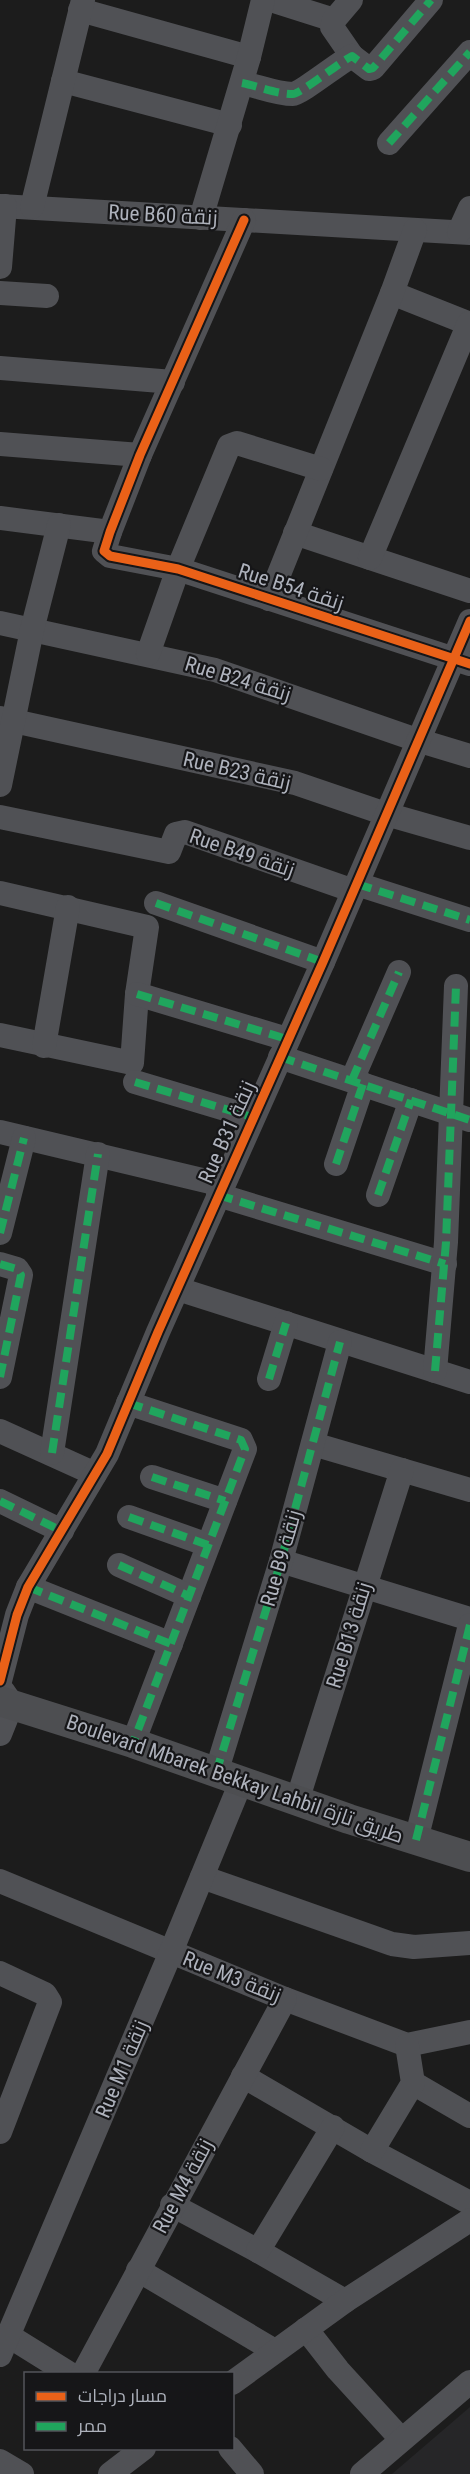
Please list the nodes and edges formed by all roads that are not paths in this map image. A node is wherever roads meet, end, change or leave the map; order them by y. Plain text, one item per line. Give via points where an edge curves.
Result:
1 (263, 0) edge
2 (271, 0) edge
3 (351, 0) edge
4 (431, 0) edge
5 (82, 5) edge
6 (334, 20) junction
7 (470, 52) edge
8 (352, 56) junction
9 (249, 57) junction
10 (63, 81) junction
11 (242, 83) junction
12 (230, 124) junction
13 (389, 143) dead end
14 (3, 206) edge
15 (32, 207) junction
16 (470, 208) edge
17 (201, 218) junction
18 (244, 220) junction
19 (415, 230) junction
20 (465, 232) edge
21 (0, 267) edge
22 (0, 292) edge
23 (392, 293) junction
24 (47, 296) dead end
25 (469, 324) edge
26 (0, 368) edge
27 (173, 382) junction
28 (0, 444) edge
29 (140, 455) junction
30 (321, 469) junction
31 (0, 518) edge
32 (59, 525) junction
33 (295, 532) junction
34 (107, 540) junction
35 (370, 558) junction
36 (178, 569) junction
37 (470, 591) edge
38 (269, 599) junction
39 (470, 621) edge
40 (0, 623) edge
41 (32, 630) junction
42 (148, 654) junction
43 (462, 661) edge
44 (7, 719) edge
45 (417, 740) junction
46 (470, 756) edge
47 (0, 785) edge
48 (386, 814) junction
49 (0, 817) edge
50 (470, 837) edge
51 (355, 888) junction
52 (0, 893) edge
53 (156, 903) dead end
54 (68, 907) junction
55 (470, 920) edge
56 (323, 962) junction
57 (399, 972) dead end
58 (456, 986) dead end
59 (137, 994) junction
60 (0, 1035) edge
61 (44, 1046) junction
62 (284, 1048) junction
63 (134, 1073) junction
64 (358, 1082) junction
65 (411, 1100) junction
66 (252, 1117) junction
67 (461, 1117) edge
68 (0, 1132) edge
69 (24, 1138) junction
70 (98, 1154) junction
71 (336, 1164) dead end
72 (220, 1190) junction
73 (378, 1195) dead end
74 (4, 1201) edge
75 (0, 1233) edge
76 (0, 1264) edge
77 (445, 1264) junction
78 (178, 1289) junction
79 (286, 1323) junction
80 (340, 1342) junction
81 (435, 1371) junction
82 (0, 1377) edge
83 (269, 1378) dead end
84 (470, 1382) edge
85 (128, 1403) junction
86 (0, 1431) edge
87 (313, 1444) junction
88 (52, 1453) junction
89 (402, 1470) junction
90 (95, 1474) junction
91 (152, 1477) dead end
92 (470, 1490) edge
93 (0, 1501) edge
94 (225, 1501) junction
95 (129, 1517) dead end
96 (62, 1531) junction
97 (208, 1545) junction
98 (281, 1562) junction
99 (119, 1565) dead end
100 (28, 1587) junction
101 (364, 1587) junction
102 (189, 1596) junction
103 (470, 1619) edge
104 (470, 1624) edge
105 (171, 1644) junction
106 (4, 1650) edge
107 (3, 1693) edge
108 (0, 1734) edge
109 (133, 1743) junction
110 (229, 1777) junction
111 (297, 1801) junction
112 (416, 1840) junction
113 (470, 1857) edge
114 (202, 1877) junction
115 (0, 1881) edge
116 (470, 1942) edge
117 (171, 1952) junction
118 (0, 1974) edge
119 (285, 1999) junction
120 (470, 2032) edge
121 (407, 2044) junction
122 (243, 2076) junction
123 (413, 2083) junction
124 (470, 2116) edge
125 (333, 2127) junction
126 (0, 2132) edge
127 (372, 2151) junction
128 (470, 2203) edge
129 (172, 2205) junction
130 (470, 2220) edge
131 (258, 2250) junction
132 (138, 2270) junction
133 (345, 2301) junction
134 (306, 2329) junction
135 (4, 2346) edge
136 (275, 2351) junction
137 (68, 2372) edge
138 (84, 2372) edge
139 (234, 2382) edge
140 (470, 2382) edge
141 (401, 2439) junction
142 (141, 2450) edge
143 (232, 2450) edge
144 (0, 2461) edge
145 (22, 2474) edge
146 (110, 2474) edge
147 (252, 2474) edge
148 (362, 2474) edge

1 - 9 street
2 - 6 street
3 - 6 street
4 - 8 street via 376,66 369,69
5 - 9 street
5 - 10 street
6 - 8 street via 333,31
7 - 13 street
8 - 11 street via 297,93
9 - 11 street
10 - 12 street
10 - 15 street
11 - 12 street
12 - 17 street
14 - 15 street, Rue B60 زنقة
14 - 21 street
15 - 17 street, Rue B60 زنقة
16 - 20 street
17 - 18 street, Rue B60 زنقة
18 - 19 street, Rue B60 زنقة
18 - 27 street
19 - 20 street, Rue B60 زنقة
19 - 23 street
22 - 24 street
23 - 25 street
23 - 30 street
25 - 35 street
26 - 27 street
27 - 29 street
28 - 29 street
29 - 34 street
30 - 33 street
30 - 36 street via 232,444
31 - 32 street, Rue B54 زنقة
32 - 34 street, Rue B54 زنقة
32 - 41 street
33 - 35 street
33 - 38 street
34 - 36 street, Rue B54 زنقة via 106,554 110,556
35 - 37 street
36 - 38 street, Rue B54 زنقة
36 - 42 street
38 - 43 street, Rue B54 زنقة
39 - 43 street, Rue B31 زنقة
40 - 41 street, Rue B24 زنقة
41 - 42 street, Rue B24 زنقة
41 - 44 street
42 - 45 street, Rue B24 زنقة via 215,670
43 - 45 street, Rue B31 زنقة
44 - 47 street
44 - 48 street, Rue B23 زنقة via 266,776
45 - 46 street, Rue B24 زنقة
45 - 48 street, Rue B31 زنقة
48 - 50 street, Rue B23 زنقة
48 - 51 street, Rue B31 زنقة
49 - 51 street, Rue B49 زنقة via 169,852 176,834 185,832
51 - 55 street
51 - 56 street, Rue B31 زنقة
52 - 54 street
53 - 56 street
54 - 59 street via 147,927
54 - 61 street
56 - 62 street, Rue B31 زنقة
57 - 64 street
58 - 67 street
59 - 62 street
59 - 63 street
60 - 61 street
61 - 63 street
62 - 64 street
62 - 66 street, Rue B31 زنقة
63 - 66 street
64 - 65 street
64 - 71 street
65 - 67 street
65 - 73 street
66 - 72 street, Rue B31 زنقة
67 - 77 street
68 - 69 street
69 - 70 street
69 - 74 street
70 - 72 street
70 - 88 street
72 - 77 street
72 - 78 street, Rue B31 زنقة
74 - 75 street
76 - 82 street via 17,1269 21,1275
77 - 81 street
78 - 79 street
78 - 85 street, Rue B31 زنقة
79 - 80 street
79 - 83 street
80 - 81 street
80 - 87 street, Rue B9 زنقة
81 - 84 street
85 - 90 street, Rue B31 زنقة
85 - 94 street via 241,1440 245,1449
86 - 88 street
87 - 89 street
87 - 98 street, Rue B9 زنقة
88 - 90 street
89 - 92 street
89 - 101 street, Rue B13 زنقة
90 - 96 street, Rue B31 زنقة
91 - 94 street
93 - 96 street
94 - 97 street
95 - 97 street
96 - 100 street, Rue B31 زنقة
97 - 102 street
98 - 101 street
98 - 110 street, Rue B9 زنقة
99 - 102 street
100 - 105 street
100 - 106 street, Rue B31 زنقة
101 - 103 street
101 - 111 street, Rue B13 زنقة
102 - 105 street
104 - 112 street
105 - 109 street
106 - 107 street, Rue B31 زنقة
107 - 108 street, Rue B31 زنقة
107 - 109 main road, Boulevard Mbarek Bekkay Lahbil طريق تازة
109 - 110 main road, Boulevard Mbarek Bekkay Lahbil طريق تازة
110 - 111 main road, Boulevard Mbarek Bekkay Lahbil طريق تازة
110 - 114 street, Rue M1 زنقة
111 - 112 main road, Boulevard Mbarek Bekkay Lahbil طريق تازة
112 - 113 main road, Boulevard Mbarek Bekkay Lahbil طريق تازة
114 - 116 street via 392,1944 414,1947
114 - 117 street, Rue M1 زنقة
115 - 117 street, Rue M3 زنقة
117 - 119 street, Rue M3 زنقة
117 - 135 street, Rue M1 زنقة
118 - 126 street via 45,1994 50,2002
119 - 121 street, Rue M3 زنقة
119 - 122 street, Rue M4 زنقة
120 - 121 street
121 - 123 street
122 - 125 street
122 - 129 street, Rue M4 زنقة
123 - 124 street
123 - 127 street
125 - 127 street
125 - 131 street
127 - 128 street
129 - 131 street
129 - 132 street, Rue M4 زنقة
130 - 133 street
131 - 133 street
132 - 136 street
132 - 138 street, Rue M4 زنقة
133 - 134 street
134 - 136 street
134 - 141 street
135 - 137 street
136 - 139 street
140 - 141 street
141 - 148 street
142 - 146 street
143 - 147 street
144 - 145 street

